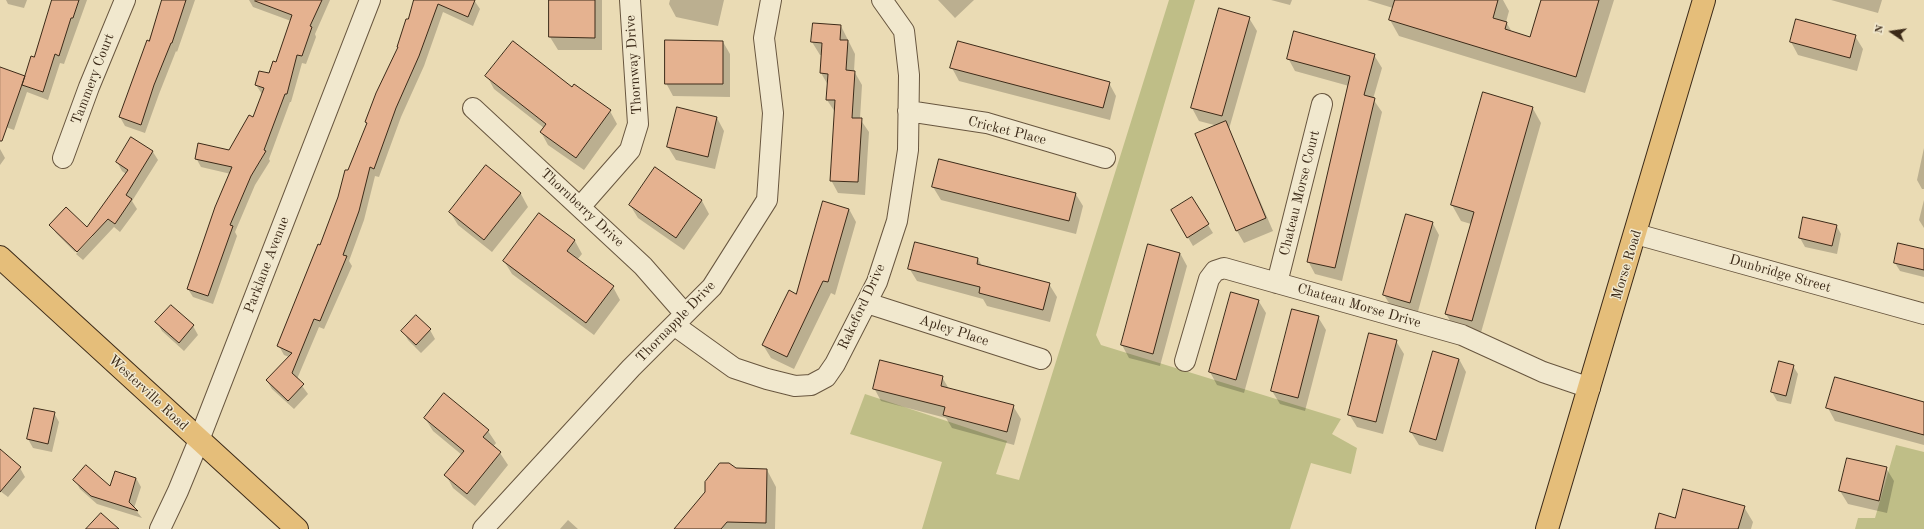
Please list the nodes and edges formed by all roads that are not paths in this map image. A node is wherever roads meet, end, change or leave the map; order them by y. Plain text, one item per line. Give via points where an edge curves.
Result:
1 (125, 0) edge
2 (370, 0) edge
3 (630, 0) edge
4 (771, 0) edge
5 (882, 0) edge
6 (1704, 0) edge
7 (1322, 104) dead end
8 (473, 108) dead end
9 (908, 111) junction
10 (63, 158) dead end
11 (1105, 158) dead end
12 (580, 207) junction
13 (1636, 234) junction
14 (0, 257) edge
15 (1277, 283) junction
16 (867, 303) junction
17 (1924, 314) edge
18 (680, 319) junction
19 (1041, 359) dead end
20 (1185, 361) dead end
21 (1590, 388) junction
22 (199, 440) junction
23 (160, 529) edge
24 (297, 529) edge
25 (483, 529) edge
26 (1547, 529) edge

1 - 10 street, Tammery Court
2 - 22 street, Parklane Avenue
3 - 12 street, Thornway Drive via 638,124 630,150
4 - 18 street, Thornapple Drive via 764,38 773,114 767,200 712,287
5 - 9 street, Rakeford Drive via 904,31 909,75
6 - 13 main road, Morse Road
7 - 15 street, Chateau Morse Court
8 - 12 street, Thornberry Drive
9 - 11 street, Cricket Place via 987,123
9 - 16 street, Rakeford Drive via 908,150 897,221 877,282
12 - 18 street, Thornberry Drive via 643,266
13 - 17 street, Dunbridge Street
13 - 21 main road, Morse Road
14 - 22 main road, Westerville Road
15 - 20 street, Chateau Morse Drive via 1224,268 1215,271 1209,279
15 - 21 street, Chateau Morse Drive via 1462,335 1542,372
16 - 18 street, Rakeford Drive via 826,377 811,384 795,386 734,368
16 - 19 street, Apley Place
18 - 25 street, Thornapple Drive via 631,368
21 - 26 main road, Morse Road
22 - 23 street, Parklane Avenue
22 - 24 main road, Westerville Road

